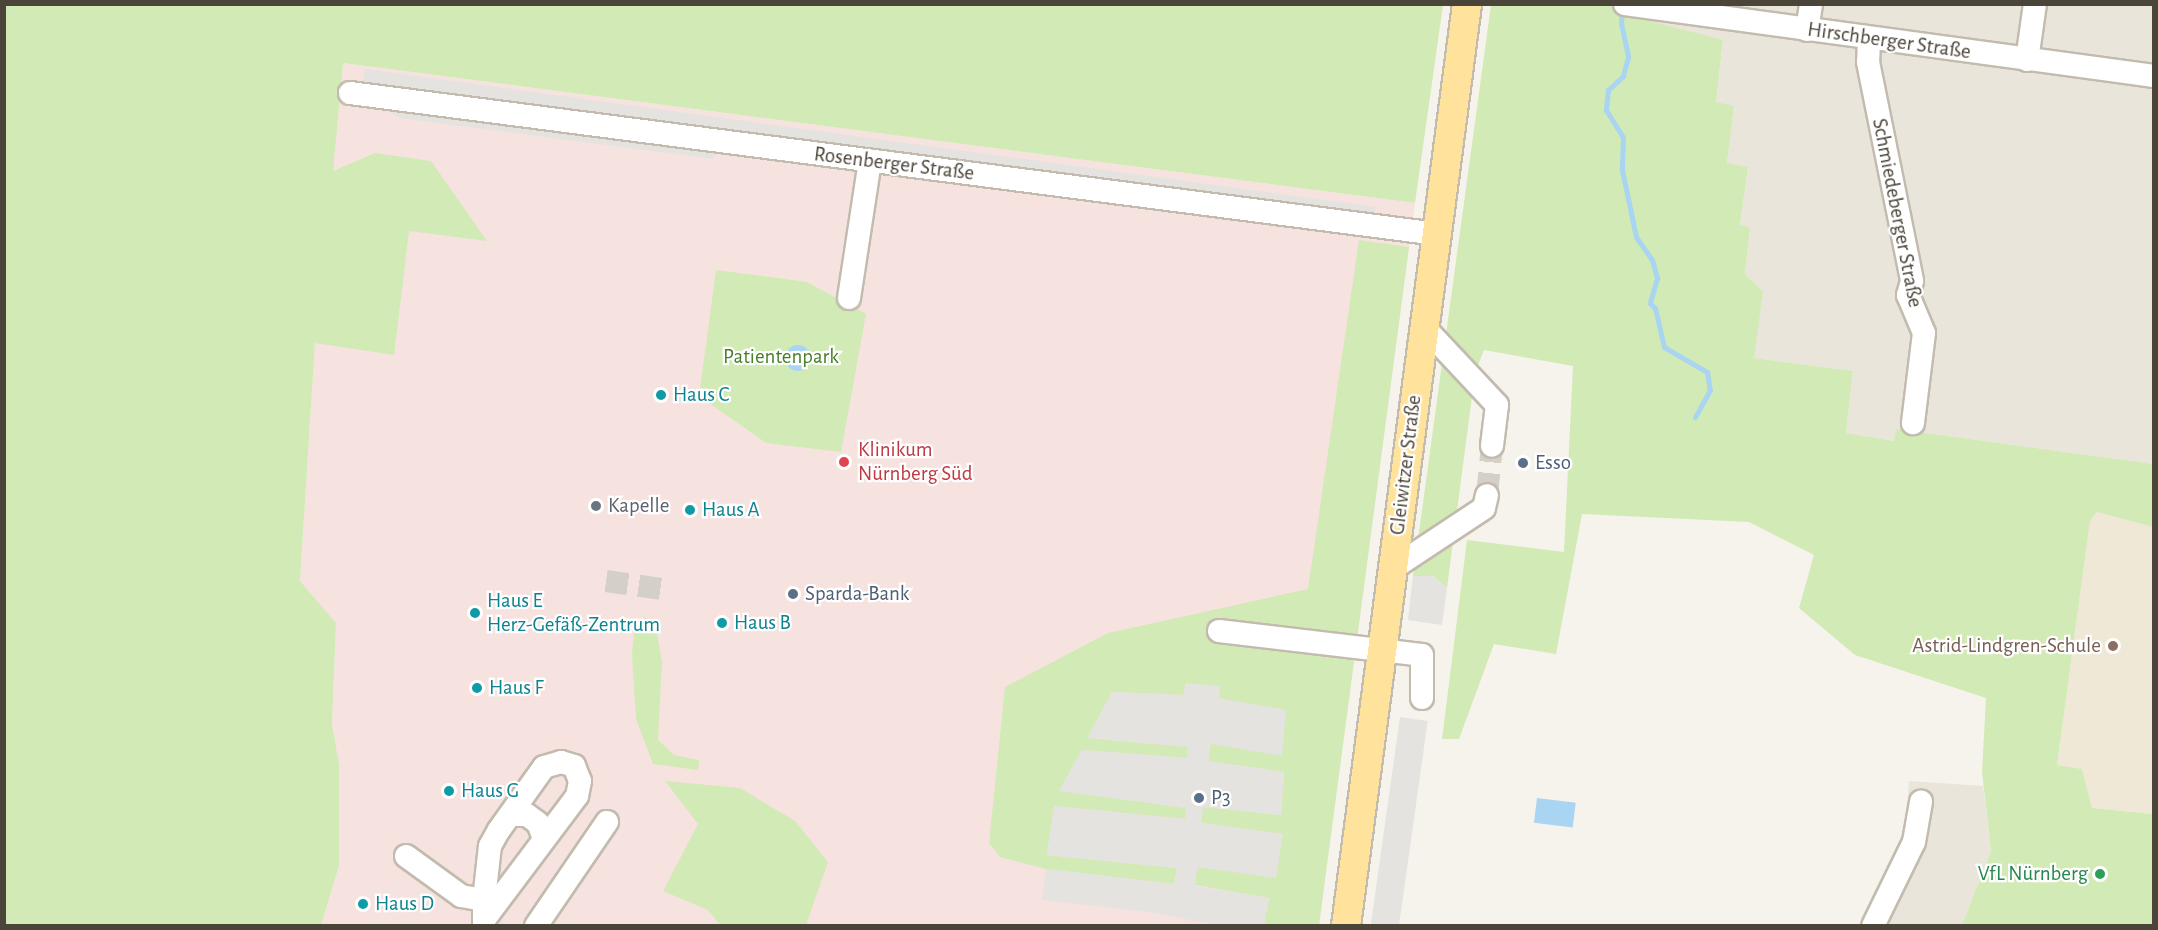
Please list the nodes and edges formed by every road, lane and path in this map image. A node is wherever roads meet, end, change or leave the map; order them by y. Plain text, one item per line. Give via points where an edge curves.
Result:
1 (1467, 4) edge
2 (1811, 4) edge
3 (2035, 4) edge
4 (1628, 5) edge
5 (1807, 30) junction
6 (1869, 38) junction
7 (2027, 60) junction
8 (2154, 76) edge
9 (350, 93) dead end
10 (870, 161) junction
11 (1437, 234) junction
12 (849, 298) dead end
13 (1424, 327) junction
14 (1913, 423) dead end
15 (1492, 447) tunnel mouth
16 (1487, 495) tunnel mouth
17 (1392, 569) junction
18 (1219, 631) dead end
19 (1380, 649) junction
20 (1422, 698) dead end
21 (1921, 802) dead end
22 (511, 815) junction
23 (607, 822) dead end
24 (544, 839) junction
25 (406, 856) dead end
26 (484, 915) edge
27 (536, 926) edge
28 (1346, 926) edge
29 (1873, 926) edge

1 - 11 main road, Gleiwitzer Straße
2 - 5 street
3 - 7 street
4 - 5 street, Hirschberger Straße
5 - 6 street, Hirschberger Straße
6 - 7 street, Hirschberger Straße
6 - 14 street, Schmiedeberger Straße via 1868,62 1912,281 1908,295 1924,333
7 - 8 street, Hirschberger Straße
9 - 10 street, Rosenberger Straße
10 - 11 street, Rosenberger Straße
10 - 12 street
11 - 13 main road, Gleiwitzer Straße
13 - 15 street via 1497,405
13 - 17 main road, Gleiwitzer Straße
16 - 17 street via 1484,508
17 - 19 main road, Gleiwitzer Straße
18 - 19 street
19 - 20 street via 1422,655
19 - 28 main road, Gleiwitzer Straße
21 - 29 street via 1914,842
22 - 24 street via 528,815 538,823
22 - 24 street via 544,767 561,762 574,766 580,781 577,795
22 - 26 street via 490,846
23 - 27 street
24 - 26 street
25 - 26 street

